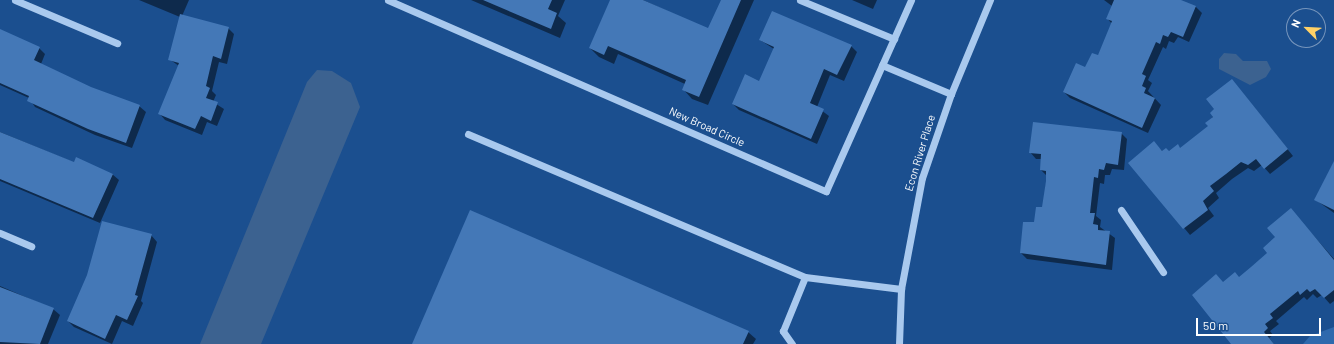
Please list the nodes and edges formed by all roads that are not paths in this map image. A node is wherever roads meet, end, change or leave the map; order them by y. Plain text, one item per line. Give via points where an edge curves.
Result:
1 (15, 0) edge
2 (388, 0) edge
3 (800, 0) edge
4 (911, 0) edge
5 (990, 0) edge
6 (894, 39) junction
7 (117, 43) dead end
8 (882, 65) junction
9 (951, 94) junction
10 (468, 134) dead end
11 (1121, 210) dead end
12 (0, 233) edge
13 (31, 246) dead end
14 (1163, 272) dead end
15 (805, 277) junction
16 (901, 289) junction
17 (792, 344) edge
18 (899, 344) edge

1 - 7 street
2 - 8 street, New Broad Circle via 826,191
3 - 6 street
4 - 6 street, New Broad Circle
5 - 9 street, Econ River Place
6 - 8 street, New Broad Circle
8 - 9 street
9 - 16 street, Econ River Place via 922,178
10 - 15 street
11 - 14 street
12 - 13 street
15 - 16 street
15 - 17 street via 783,331
16 - 18 street, Econ River Place

